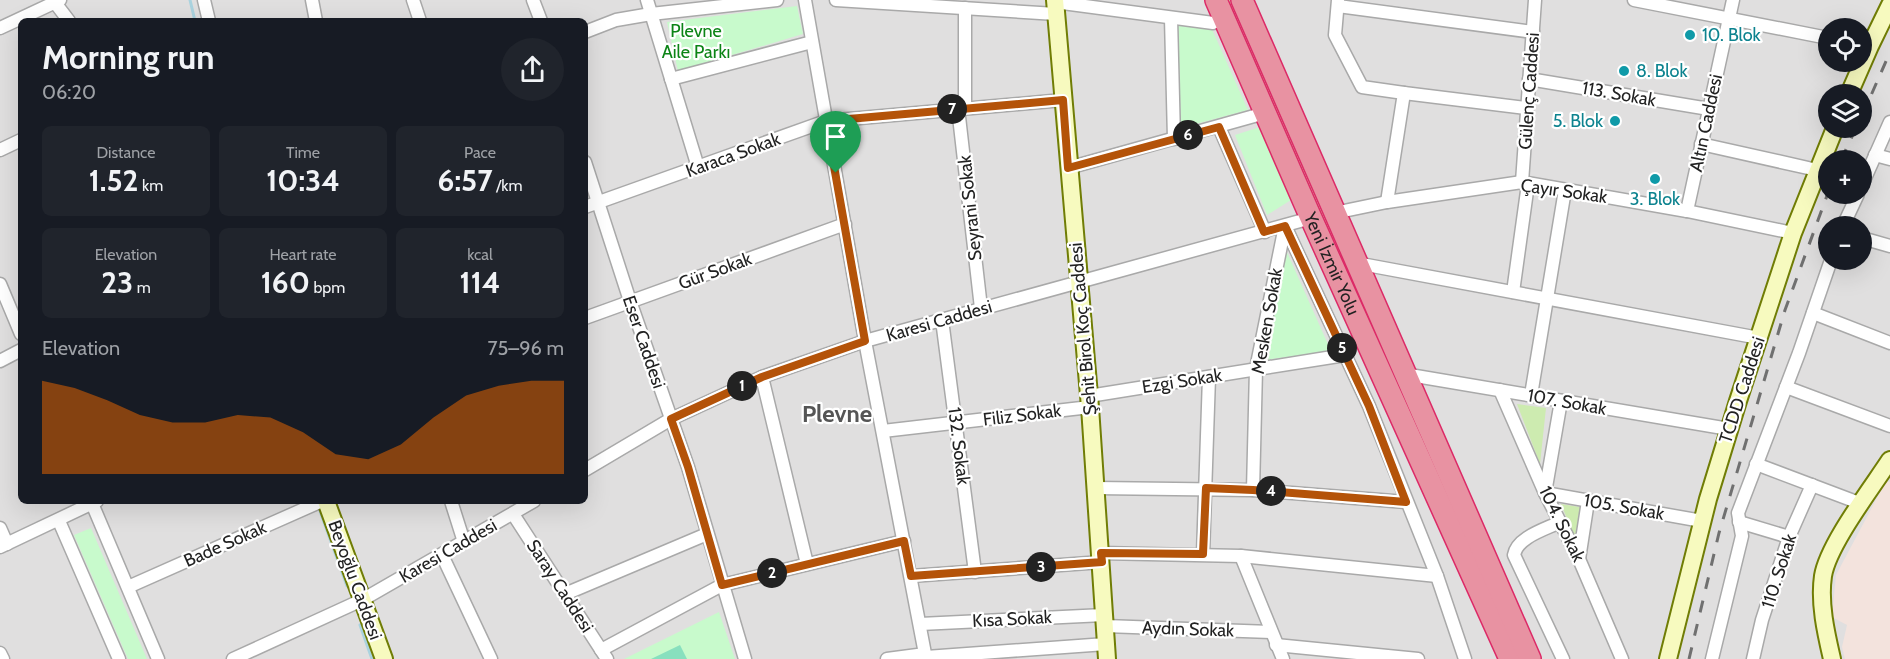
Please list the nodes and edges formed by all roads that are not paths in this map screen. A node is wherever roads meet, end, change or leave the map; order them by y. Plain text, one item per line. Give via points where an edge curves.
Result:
1 (204, 0) edge
2 (312, 0) edge
3 (413, 0) edge
4 (533, 0) edge
5 (647, 0) edge
6 (777, 0) edge
7 (805, 0) edge
8 (836, 0) edge
9 (841, 0) edge
10 (1216, 0) edge
11 (1242, 0) edge
12 (1535, 0) edge
13 (1634, 0) edge
14 (1733, 0) edge
15 (56, 1) edge
16 (941, 3) edge
17 (1338, 3) edge
18 (1055, 5) edge
19 (1890, 5) edge
20 (965, 8) junction
21 (651, 14) junction
22 (21, 18) edge
23 (67, 18) edge
24 (208, 18) edge
25 (315, 18) edge
26 (419, 18) edge
27 (540, 18) edge
28 (1171, 18) junction
29 (1729, 18) junction
30 (18, 19) edge
31 (1213, 23) dead end
32 (0, 28) edge
33 (588, 31) edge
34 (1533, 32) junction
35 (1872, 35) edge
36 (1818, 36) edge
37 (812, 42) junction
38 (671, 79) junction
39 (1529, 79) junction
40 (1404, 93) junction
41 (1063, 100) junction
42 (962, 108) junction
43 (1527, 108) junction
44 (1709, 109) junction
45 (1265, 113) junction
46 (826, 121) junction
47 (1890, 122) edge
48 (1219, 127) junction
49 (1831, 138) edge
50 (1174, 139) junction
51 (18, 141) edge
52 (1701, 144) junction
53 (0, 150) edge
54 (1875, 155) junction
55 (1890, 159) edge
56 (1872, 162) edge
57 (698, 167) junction
58 (1068, 168) junction
59 (1817, 170) junction
60 (1525, 183) junction
61 (588, 184) edge
62 (1565, 190) junction
63 (1387, 202) junction
64 (591, 205) edge
65 (1687, 211) junction
66 (1334, 213) junction
67 (1311, 218) junction
68 (845, 224) junction
69 (1285, 226) junction
70 (1264, 232) junction
71 (1792, 233) junction
72 (1872, 241) edge
73 (1890, 246) edge
74 (1356, 264) junction
75 (1828, 270) edge
76 (1079, 283) junction
77 (0, 284) edge
78 (1513, 292) junction
79 (1547, 299) junction
80 (630, 301) junction
81 (981, 309) junction
82 (1813, 313) junction
83 (588, 317) edge
84 (942, 320) junction
85 (18, 327) edge
86 (1759, 338) junction
87 (865, 341) junction
88 (1890, 343) edge
89 (18, 352) edge
90 (1345, 355) junction
91 (0, 361) edge
92 (1256, 369) junction
93 (1404, 374) junction
94 (762, 377) junction
95 (1209, 377) junction
96 (1786, 387) junction
97 (1500, 390) junction
98 (1531, 395) junction
99 (1090, 401) junction
100 (1561, 401) junction
101 (671, 419) junction
102 (956, 422) junction
103 (1890, 426) edge
104 (1729, 429) junction
105 (883, 431) junction
106 (1890, 460) edge
107 (1756, 464) junction
108 (588, 468) edge
109 (1812, 485) junction
110 (1096, 488) junction
111 (1206, 488) junction
112 (1253, 490) junction
113 (1545, 493) junction
114 (1588, 501) junction
115 (1406, 502) junction
116 (89, 504) edge
117 (94, 504) edge
118 (317, 504) edge
119 (325, 504) edge
120 (452, 504) edge
121 (529, 504) edge
122 (1862, 504) junction
123 (513, 514) junction
124 (59, 520) junction
125 (1702, 521) junction
126 (1560, 522) junction
127 (1739, 522) junction
128 (0, 528) edge
129 (707, 534) junction
130 (1789, 537) junction
131 (904, 541) junction
132 (464, 542) junction
133 (4, 546) edge
134 (1203, 554) junction
135 (442, 555) junction
136 (1241, 556) junction
137 (1101, 558) junction
138 (1579, 559) junction
139 (807, 564) junction
140 (975, 572) junction
141 (911, 576) junction
142 (1437, 576) junction
143 (722, 585) junction
144 (128, 588) junction
145 (565, 594) junction
146 (362, 600) junction
147 (1104, 621) junction
148 (920, 624) junction
149 (1271, 632) junction
150 (1276, 645) junction
151 (1107, 652) edge
152 (0, 653) edge
153 (604, 655) edge
154 (926, 656) edge
155 (3, 659) edge
156 (119, 659) edge
157 (158, 659) edge
158 (233, 659) edge
159 (384, 659) edge
160 (491, 659) edge
161 (745, 659) edge
162 (886, 659) edge
163 (1283, 659) edge
164 (1418, 659) edge
165 (1465, 659) edge
166 (1510, 659) edge
167 (1530, 659) edge
168 (1563, 659) edge
169 (1622, 659) edge
170 (1668, 659) edge
171 (1713, 659) edge
172 (1753, 659) edge
173 (1832, 659) edge

1 - 24 street
2 - 25 street
3 - 26 street
4 - 27 street
5 - 21 street
6 - 21 street
7 - 37 street
8 - 9 street
9 - 16 street
10 - 45 highway, Yeni İzmir Yolu
11 - 66 highway, Yeni İzmir Yolu
12 - 34 street, Gülenç Caddesi
13 - 29 street
14 - 29 street, Altın Caddesi
15 - 22 street
15 - 23 street
16 - 20 street
17 - 34 street
17 - 40 street via 1335,35 1362,87
18 - 20 street
18 - 28 street
18 - 41 main road, Şehit Birol Koç Caddesi
19 - 35 main road
20 - 42 street, Seyrani Sokak
21 - 33 street via 616,20
21 - 38 street
28 - 31 street
28 - 50 street
29 - 36 street
29 - 44 street, Altın Caddesi
30 - 32 street
34 - 39 street, Gülenç Caddesi
37 - 38 street
37 - 46 street
38 - 57 street
39 - 43 street, Gülenç Caddesi
39 - 44 street, 113. Sokak
40 - 43 street
40 - 63 street
41 - 42 street, Karaca Sokak
41 - 58 main road, Şehit Birol Koç Caddesi
42 - 46 street, Karaca Sokak
42 - 81 street, Seyrani Sokak
43 - 60 street, Gülenç Caddesi
44 - 52 street, Altın Caddesi
45 - 48 street
45 - 67 highway, Yeni İzmir Yolu
46 - 57 street, Karaca Sokak
46 - 68 street
47 - 54 street
48 - 50 street
48 - 70 street
49 - 59 main road, TCDD Caddesi
50 - 58 street
51 - 53 street
52 - 59 street
52 - 65 street, Altın Caddesi
54 - 55 street
54 - 56 street
57 - 64 street, Karaca Sokak
58 - 76 main road, Şehit Birol Koç Caddesi
59 - 71 main road, TCDD Caddesi
60 - 62 street, Çayır Sokak
60 - 63 street, Çayır Sokak
60 - 78 street, Gülenç Caddesi
61 - 64 street, Eser Caddesi
62 - 65 street, Çayır Sokak
62 - 79 street
63 - 66 street, Çayır Sokak
64 - 80 street, Eser Caddesi
65 - 71 street, Çayır Sokak
66 - 74 highway, Yeni İzmir Yolu
67 - 69 street, Karesi Caddesi
67 - 166 highway, Yeni İzmir Yolu
68 - 80 street, Gür Sokak
68 - 87 street
69 - 70 street, Karesi Caddesi
69 - 90 street
69 - 92 street, Mesken Sokak
70 - 76 street, Karesi Caddesi
71 - 86 main road, TCDD Caddesi
72 - 73 street
74 - 78 street
74 - 93 highway, Yeni İzmir Yolu
75 - 82 street
76 - 81 street, Karesi Caddesi
76 - 99 main road, Şehit Birol Koç Caddesi
77 - 85 street
78 - 79 street
79 - 86 street
79 - 98 street
80 - 83 street, Gür Sokak
80 - 101 street, Eser Caddesi
81 - 84 street, Karesi Caddesi
82 - 88 street
82 - 96 street
84 - 87 street, Karesi Caddesi
84 - 102 street, 132. Sokak
86 - 104 main road, TCDD Caddesi
87 - 94 street, Karesi Caddesi
87 - 105 street
89 - 91 street
90 - 92 street, Ezgi Sokak
90 - 115 street
92 - 95 street, Ezgi Sokak
92 - 112 street, Mesken Sokak
93 - 97 street, 107. Sokak
93 - 167 highway, Yeni İzmir Yolu
94 - 101 street, Karesi Caddesi
94 - 139 street
95 - 99 street, Ezgi Sokak
95 - 111 street
96 - 103 street
96 - 107 street
97 - 98 street, 107. Sokak
97 - 113 street, 104. Sokak
98 - 100 street, 107. Sokak
99 - 102 street, Filiz Sokak
99 - 110 main road, Şehit Birol Koç Caddesi
100 - 104 street, 107. Sokak
100 - 113 street
101 - 108 street, Karesi Caddesi
101 - 129 street, Eser Caddesi
102 - 105 street, Filiz Sokak
102 - 140 street, 132. Sokak
104 - 125 main road, TCDD Caddesi
105 - 131 street
106 - 122 main road
107 - 109 street
107 - 127 street via 1738,513
109 - 122 street
109 - 130 street, 110. Sokak
110 - 111 street
110 - 137 main road, Şehit Birol Koç Caddesi
111 - 112 street
111 - 134 street
112 - 115 street
113 - 114 street, 105. Sokak
113 - 126 street, 104. Sokak
114 - 125 street, 105. Sokak
114 - 138 street
115 - 142 street
116 - 124 street
117 - 144 street
118 - 144 street, Bade Sokak
119 - 146 main road, Beyoğlu Caddesi
120 - 132 street
121 - 123 street, Karesi Caddesi
122 - 173 main road via 1835,545 1823,576 1823,606
123 - 132 street, Karesi Caddesi
123 - 145 street, Saray Caddesi
124 - 133 street
124 - 156 street
125 - 170 main road, TCDD Caddesi
126 - 138 street, 104. Sokak
126 - 168 street via 1521,541 1514,555
127 - 130 street
127 - 171 street via 1742,536
128 - 133 street
129 - 143 street, Eser Caddesi
129 - 145 street
130 - 172 street, 110. Sokak
131 - 139 street
131 - 141 street
132 - 135 street, Karesi Caddesi
134 - 136 street
134 - 137 street
135 - 146 street, Karesi Caddesi
135 - 160 street
136 - 142 street
136 - 149 street
137 - 140 street
137 - 147 main road, Şehit Birol Koç Caddesi
138 - 169 street, 104. Sokak
139 - 143 street
140 - 141 street
141 - 148 street
142 - 165 street
143 - 153 street
143 - 161 street, Eser Caddesi
144 - 157 street
145 - 153 street, Saray Caddesi
146 - 158 street, Karesi Caddesi
146 - 159 main road, Beyoğlu Caddesi
147 - 148 street, Kısa Sokak
147 - 149 street, Aydın Sokak
147 - 151 main road, Şehit Birol Koç Caddesi
148 - 154 street
149 - 150 street
150 - 163 street
150 - 164 street
151 - 154 street
152 - 155 street
154 - 162 street

